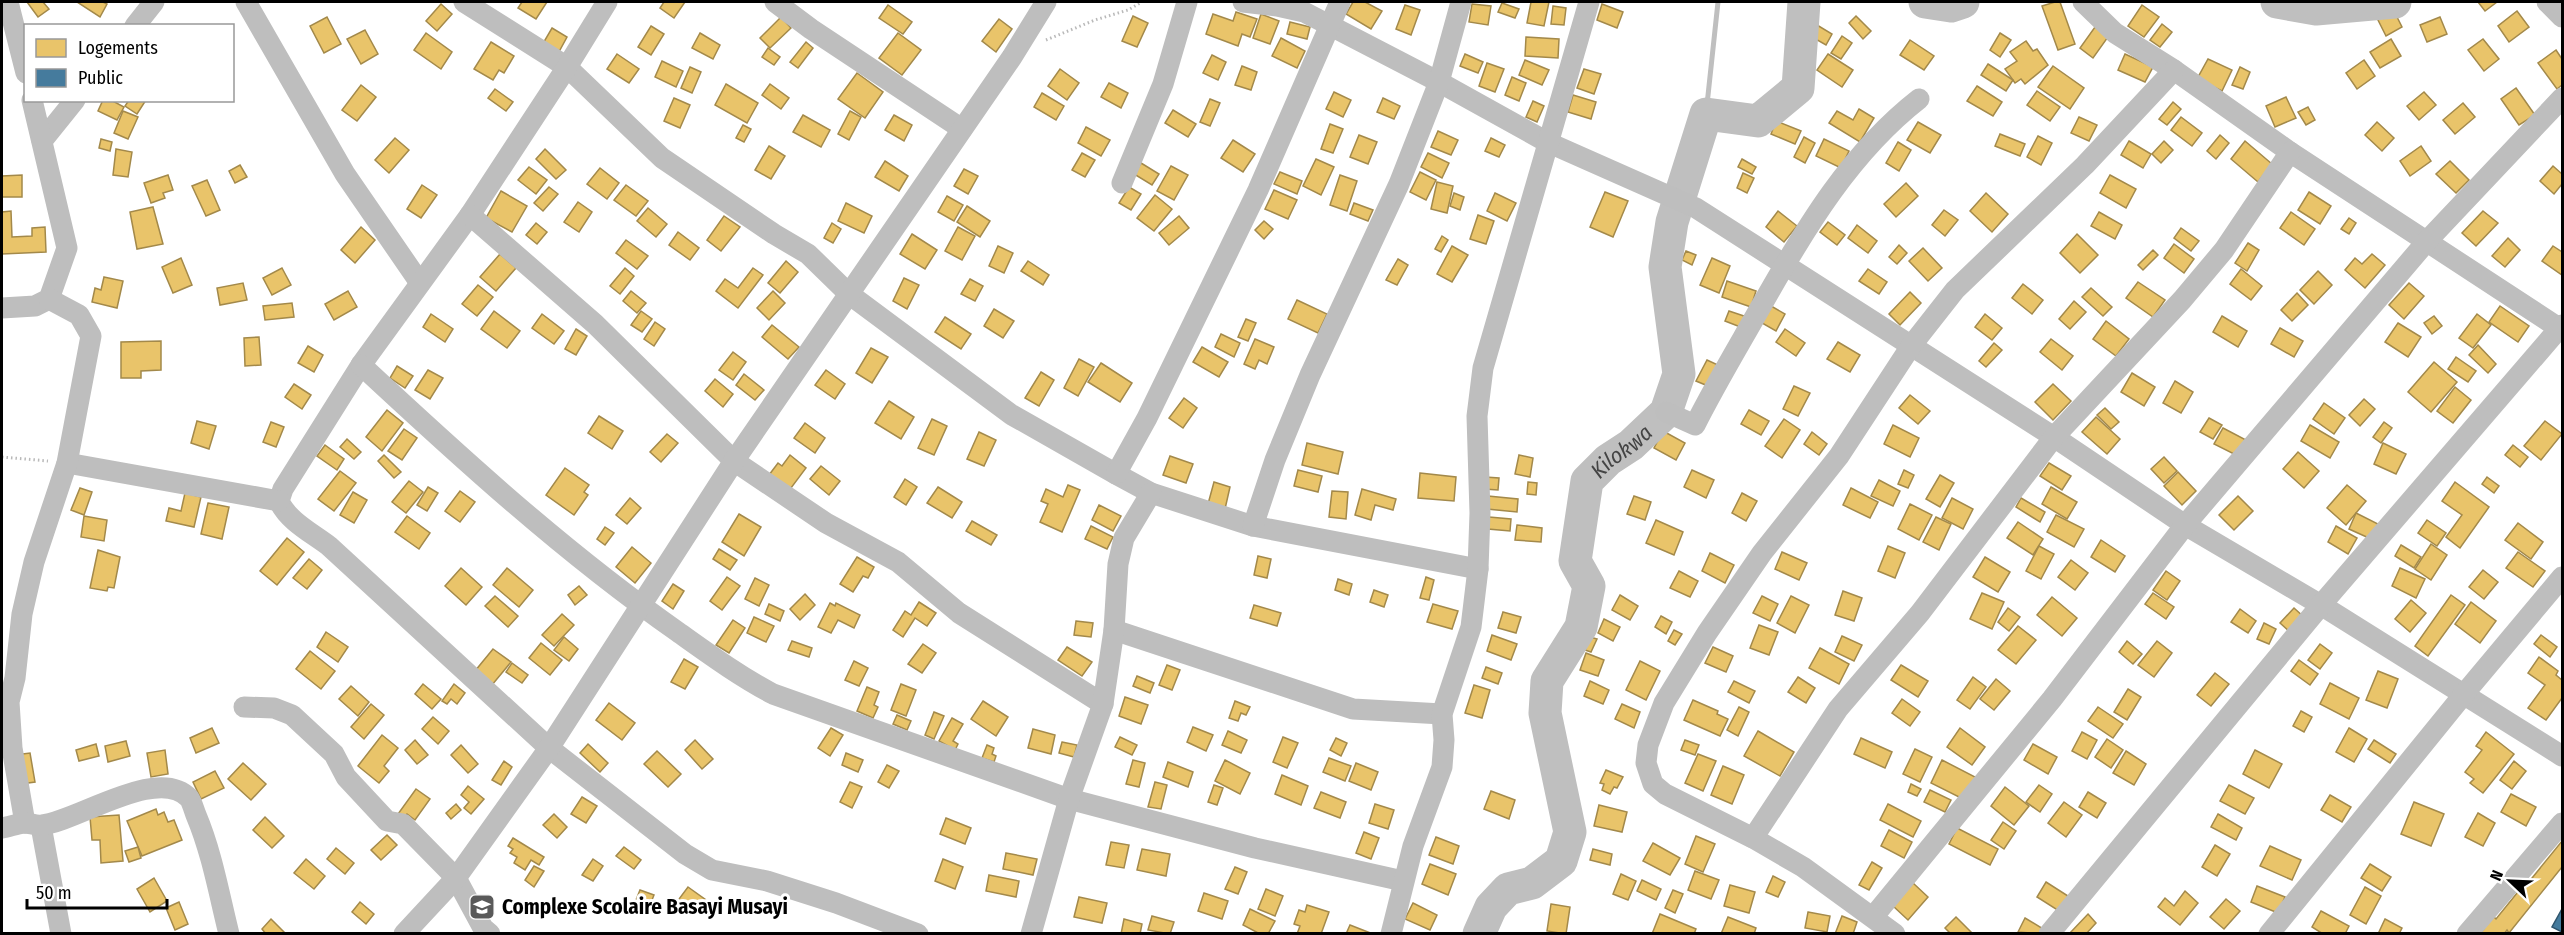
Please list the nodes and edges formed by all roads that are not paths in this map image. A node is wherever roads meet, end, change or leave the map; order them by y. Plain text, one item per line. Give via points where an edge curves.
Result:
1 (8, 2) edge
2 (154, 2) edge
3 (246, 2) edge
4 (464, 2) edge
5 (607, 2) edge
6 (775, 2) edge
7 (1046, 2) edge
8 (1187, 2) edge
9 (1243, 2) edge
10 (1340, 2) edge
11 (1461, 2) edge
12 (1589, 2) edge
13 (2083, 2) edge
14 (2547, 2) edge
15 (2562, 17) edge
16 (137, 24) edge
17 (1330, 24) junction
18 (24, 65) edge
19 (567, 67) junction
20 (2174, 70) junction
21 (1439, 82) junction
22 (2562, 98) edge
23 (1919, 99) dead end
24 (32, 102) edge
25 (73, 102) edge
26 (962, 129) junction
27 (42, 141) junction
28 (1547, 142) junction
29 (2290, 152) junction
30 (1122, 183) dead end
31 (470, 215) junction
32 (2427, 241) junction
33 (1784, 265) junction
34 (420, 283) junction
35 (849, 294) junction
36 (49, 299) junction
37 (2, 308) edge
38 (2562, 328) edge
39 (1911, 346) junction
40 (362, 365) junction
41 (1666, 412) dead end
42 (2054, 437) junction
43 (734, 461) junction
44 (67, 463) junction
45 (1116, 474) junction
46 (1151, 493) junction
47 (279, 501) junction
48 (2185, 525) junction
49 (1253, 526) junction
50 (1478, 569) junction
51 (2562, 578) edge
52 (639, 605) junction
53 (2321, 605) junction
54 (1114, 630) junction
55 (2464, 694) junction
56 (1103, 704) junction
57 (244, 707) dead end
58 (1442, 714) junction
59 (549, 748) junction
60 (2562, 756) edge
61 (1069, 799) junction
62 (2562, 823) edge
63 (33, 824) junction
64 (2, 828) edge
65 (1753, 838) junction
66 (456, 878) junction
67 (1403, 881) junction
68 (1873, 917) junction
69 (61, 933) edge
70 (229, 933) edge
71 (404, 933) edge
72 (490, 933) edge
73 (918, 933) edge
74 (1031, 933) edge
75 (1390, 933) edge
76 (1895, 933) edge
77 (2049, 933) edge
78 (2269, 933) edge
79 (2467, 933) edge

1 - 18 street
2 - 16 street
3 - 34 street via 345,174
4 - 19 street
5 - 19 street
6 - 26 street
7 - 26 street
8 - 30 street via 1163,84
9 - 17 street via 1304,12
10 - 17 street
11 - 21 street
12 - 28 street
13 - 20 street via 2115,33
14 - 15 street
17 - 21 street
17 - 45 street via 1258,190
19 - 31 street
19 - 35 street via 662,158 808,254
20 - 29 street
20 - 39 street via 2085,165 1955,290
21 - 28 street
21 - 49 street via 1399,184 1310,375
22 - 32 street
23 - 33 street via 1864,149
24 - 27 street
25 - 27 street
26 - 35 street
27 - 36 street via 67,248
28 - 33 street via 1696,208
28 - 50 street via 1483,368 1477,416
29 - 32 street
29 - 42 street via 2224,250
31 - 34 street
31 - 43 street via 595,324
32 - 38 street
32 - 48 street
33 - 39 street
33 - 41 street via 1695,425
34 - 40 street
35 - 43 street
35 - 45 street via 1012,415
36 - 37 street via 35,306
36 - 44 street via 79,315 91,336
38 - 53 street
39 - 42 street
39 - 65 street via 1839,456 1762,553 1707,633 1664,703 1648,745 1646,763 1653,784 1665,794
40 - 47 street
40 - 52 street via 457,455
42 - 48 street
42 - 65 street via 1920,612 1838,709
43 - 52 street
43 - 56 street via 826,523 898,562 959,613
44 - 47 street
44 - 63 street via 34,562 9,702 12,748
45 - 46 street
46 - 49 street
46 - 54 street via 1124,538
47 - 59 street via 282,509 329,546
48 - 53 street
48 - 68 street via 2052,699
49 - 50 street
50 - 58 street via 1471,627
51 - 55 street
52 - 59 street
52 - 61 street via 773,694
53 - 55 street
53 - 77 street
54 - 56 street
54 - 58 street via 1353,709
55 - 60 street
55 - 78 street
56 - 61 street
57 - 66 street via 273,708 292,715 334,754 346,777 387,821 403,824
58 - 67 street via 1442,767
59 - 66 street
59 - 73 street via 685,854 712,870 767,881
61 - 67 street via 1255,848
61 - 74 street
62 - 79 street
63 - 64 street
63 - 69 street
63 - 70 street via 92,810 116,797 140,791 177,790 189,799 208,842
65 - 68 street via 1803,867
66 - 71 street
66 - 72 street via 483,928
67 - 75 street
68 - 76 street

